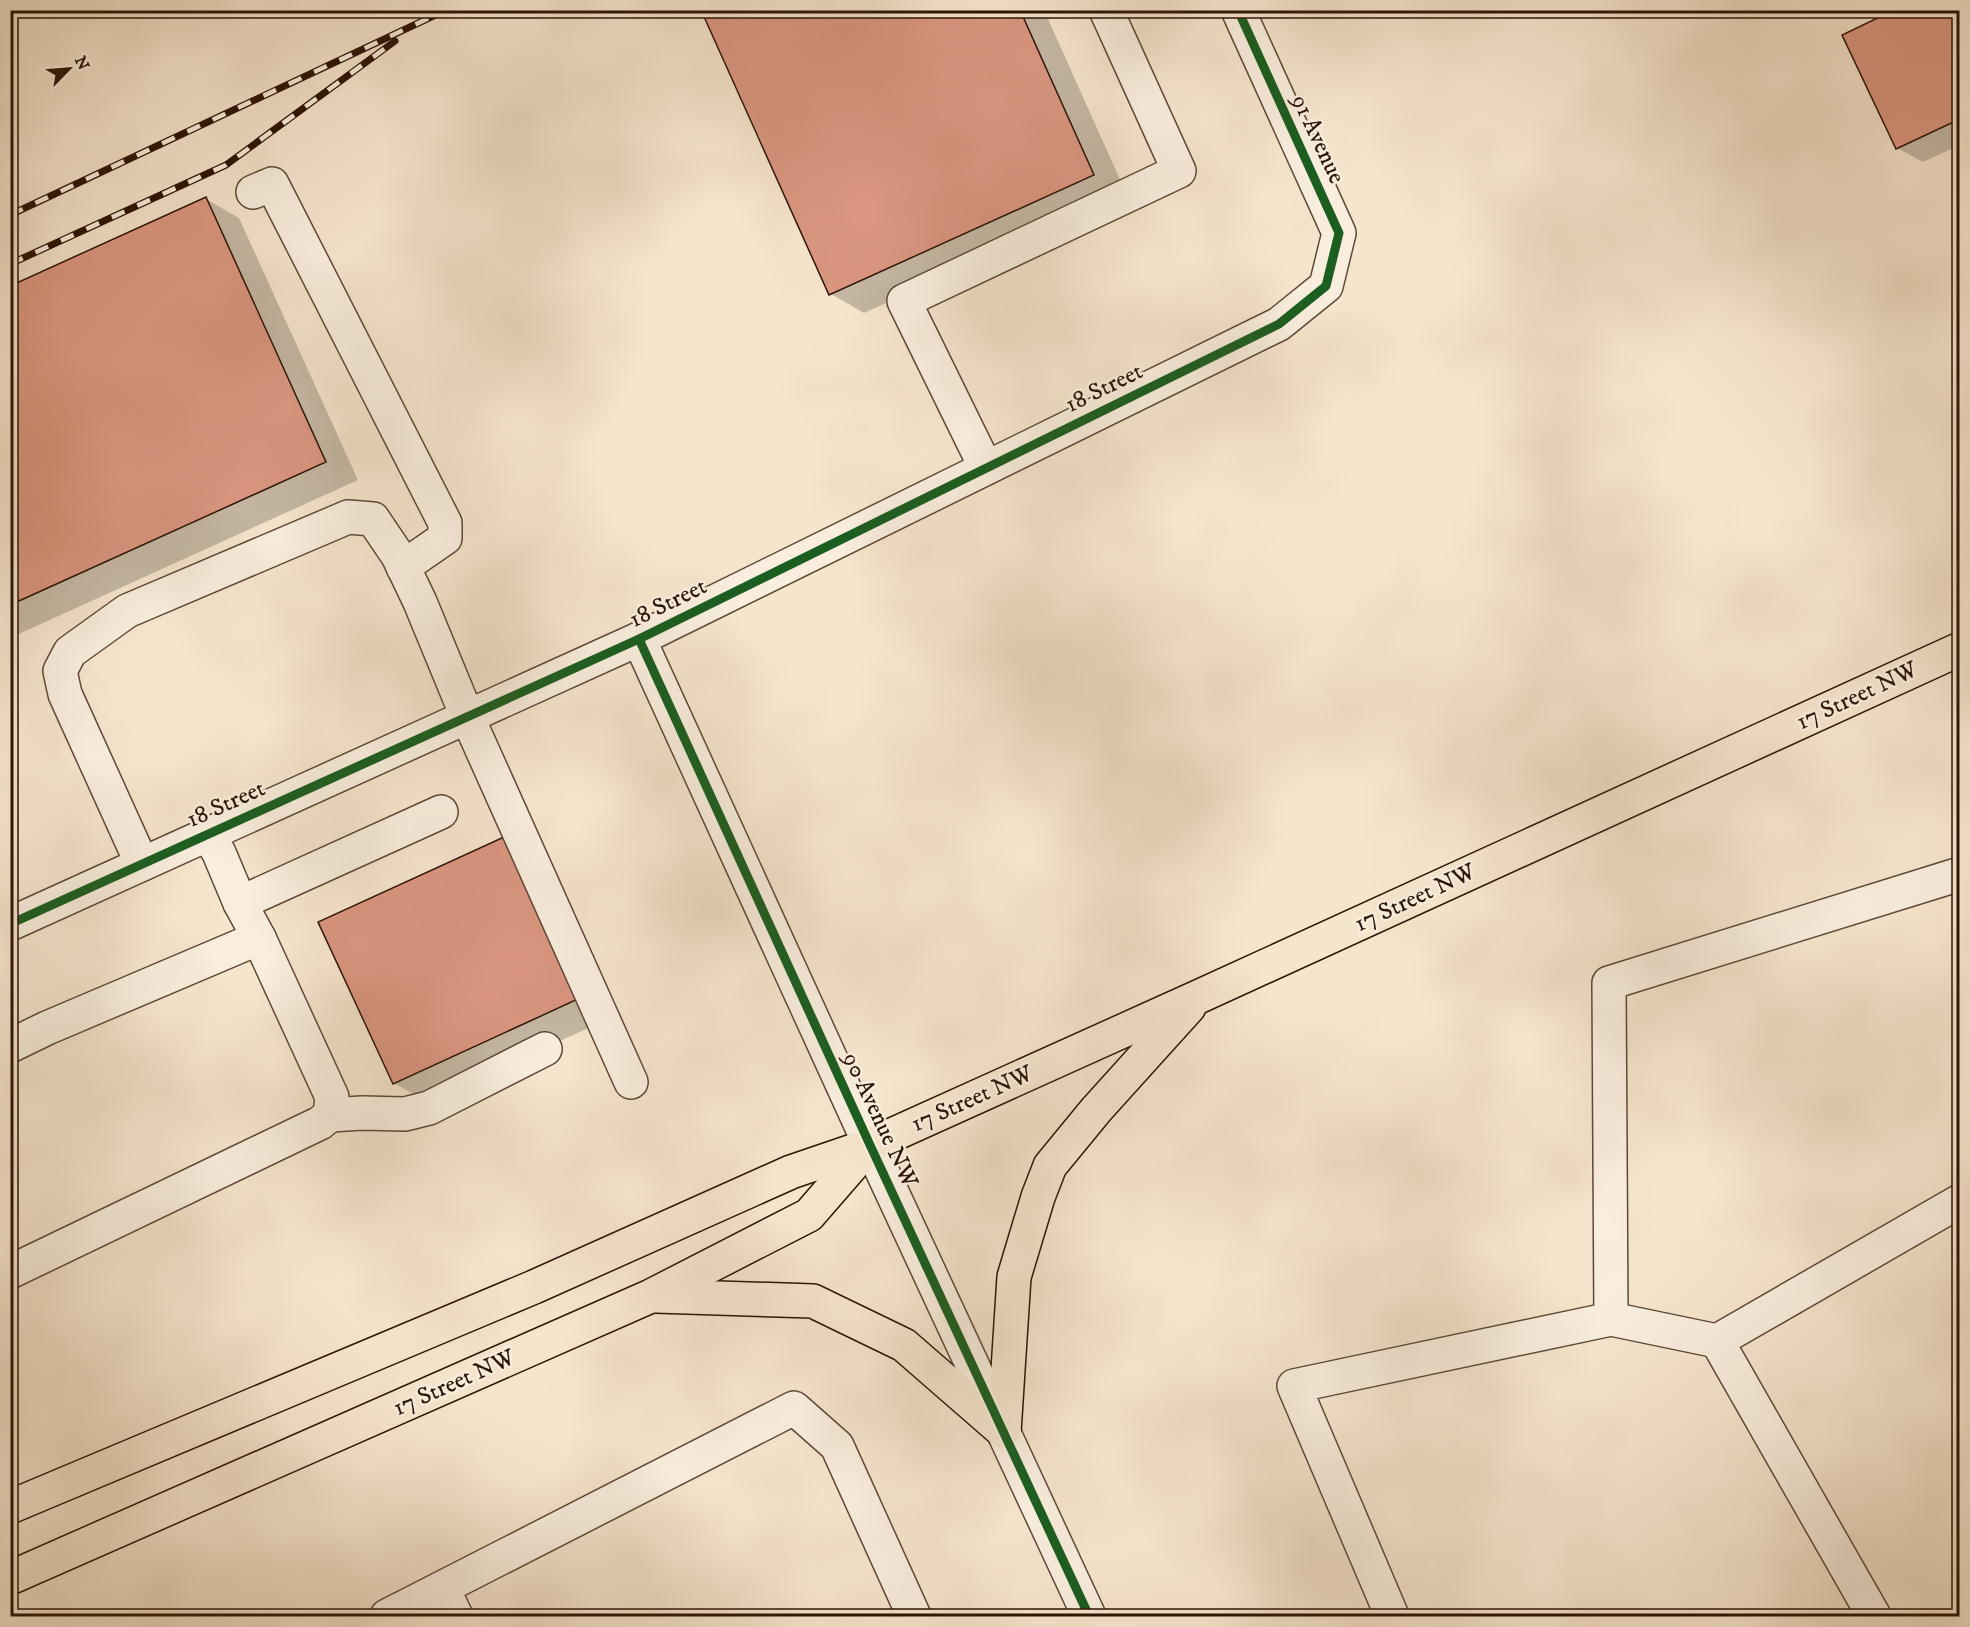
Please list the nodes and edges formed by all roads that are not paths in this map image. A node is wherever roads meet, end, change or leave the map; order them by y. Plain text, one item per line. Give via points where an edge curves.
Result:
1 (1106, 10) edge
2 (1238, 10) edge
3 (253, 192) dead end
4 (1326, 286) joint
5 (986, 468) junction
6 (403, 567) junction
7 (639, 639) junction
8 (1959, 649) edge
9 (467, 716) junction
10 (441, 812) dead end
11 (208, 834) junction
12 (142, 864) junction
13 (1959, 874) edge
14 (240, 903) junction
15 (10, 924) edge
16 (259, 938) junction
17 (1198, 997) junction
18 (10, 1046) edge
19 (545, 1049) dead end
20 (631, 1082) dead end
21 (330, 1115) junction
22 (870, 1145) junction
23 (1959, 1202) edge
24 (10, 1272) edge
25 (651, 1296) junction
26 (1611, 1319) junction
27 (1717, 1341) junction
28 (1004, 1432) junction
29 (10, 1507) edge
30 (10, 1578) edge
31 (449, 1603) edge
32 (387, 1617) edge
33 (914, 1617) edge
34 (1089, 1617) edge
35 (1392, 1617) edge
36 (1874, 1617) edge

1 - 5 street via 1179,171 904,301
2 - 4 street, 91 Avenue via 1339,233
3 - 6 street via 272,184 445,523 445,538
4 - 5 street, 18 Street via 1279,324
5 - 7 street, 18 Street
6 - 9 street
6 - 12 street via 373,519 348,517 127,611 70,652 60,671 65,694
7 - 9 street, 18 Street
7 - 22 street, 90 Avenue NW
8 - 17 main road, 17 Street NW
9 - 11 street, 18 Street
9 - 20 street
10 - 14 street
11 - 12 street, 18 Street
11 - 14 street
12 - 15 street, 18 Street
13 - 26 street via 1609,983
14 - 16 street
16 - 18 street
16 - 21 street via 332,1097
17 - 22 main road, 17 Street NW
17 - 28 main road via 1050,1166 1014,1277
19 - 21 street via 429,1108 405,1114
21 - 24 street via 320,1124
22 - 25 main road, 17 Street NW via 809,1215
22 - 28 street, 90 Avenue NW
22 - 29 main road, 17 Street NW via 791,1172 534,1287
23 - 27 street
25 - 28 main road via 813,1301 904,1345
25 - 30 main road, 17 Street NW
26 - 27 street
26 - 35 street via 1294,1386
27 - 36 street
28 - 34 street, 90 Avenue NW
31 - 32 street
31 - 33 street via 794,1408 837,1446

